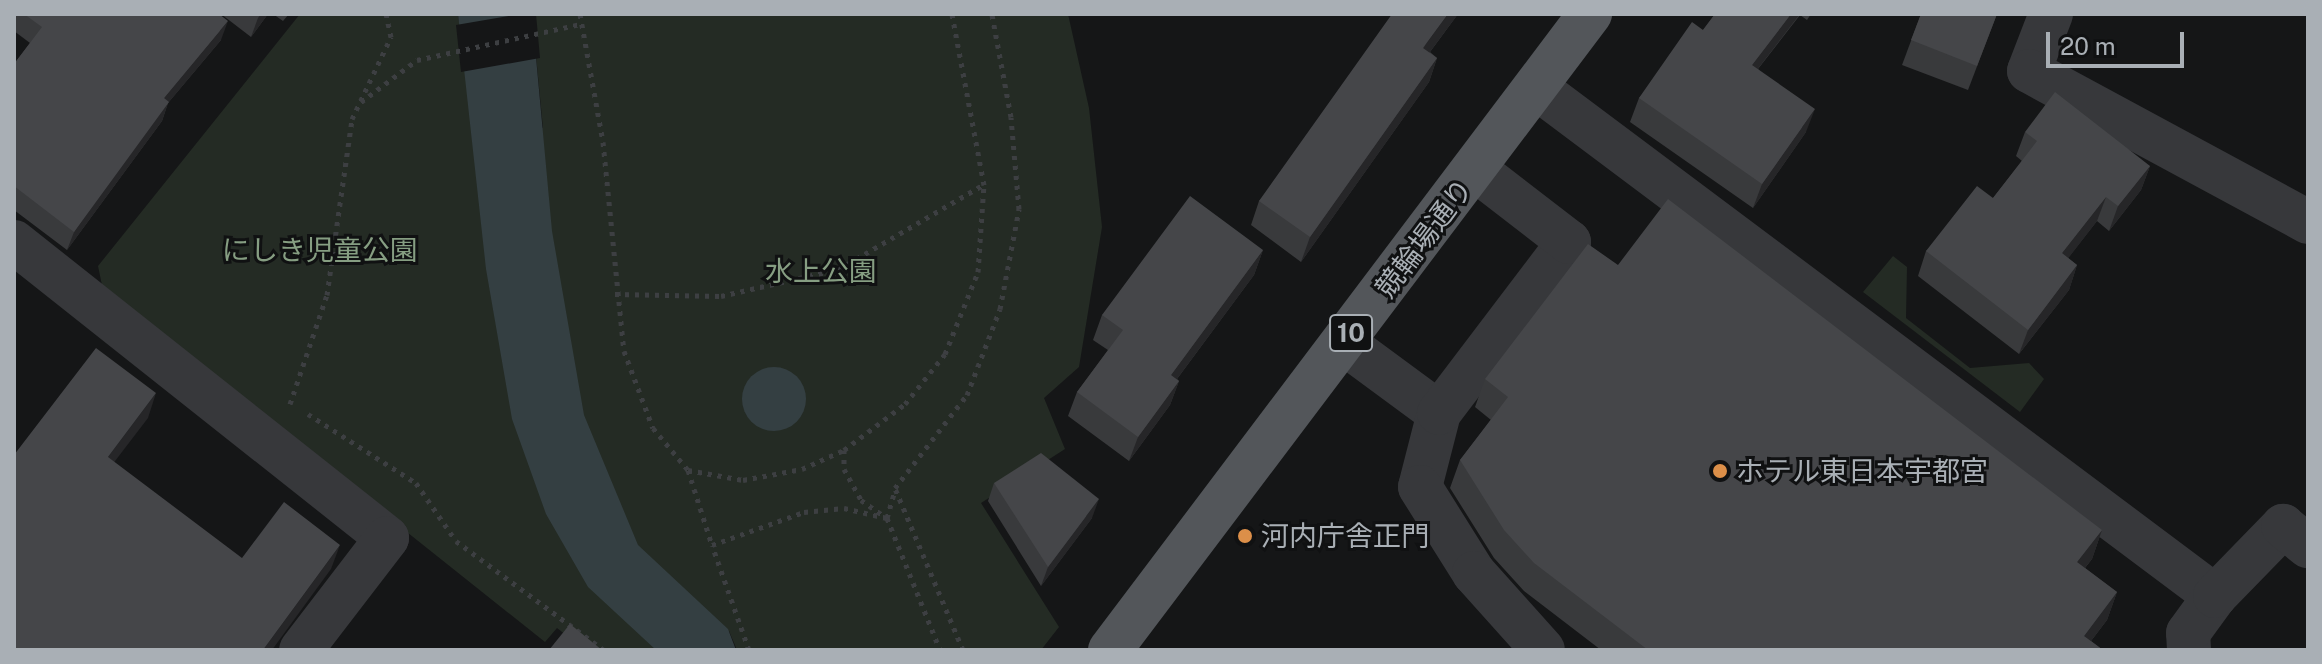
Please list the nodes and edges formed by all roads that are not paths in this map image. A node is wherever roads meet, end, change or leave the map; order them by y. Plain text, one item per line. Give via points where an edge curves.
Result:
1 (1590, 14) edge
2 (2051, 14) edge
3 (1538, 89) junction
4 (1476, 170) junction
5 (2308, 222) edge
6 (14, 242) edge
7 (1344, 343) junction
8 (1439, 413) junction
9 (2308, 546) edge
10 (2215, 596) junction
11 (301, 650) edge
12 (1110, 650) edge
13 (1543, 650) edge
14 (2189, 650) edge

1 - 3 main road, 競輪場通り / 10
2 - 5 street via 2029,71
3 - 4 main road, 競輪場通り / 10
3 - 10 street
4 - 7 main road, 競輪場通り / 10
4 - 8 street via 1569,242
6 - 11 street via 387,538
7 - 8 street
7 - 12 main road, 競輪場通り / 10
8 - 13 street via 1420,487 1474,573
9 - 10 street via 2283,526
10 - 14 street via 2188,633

